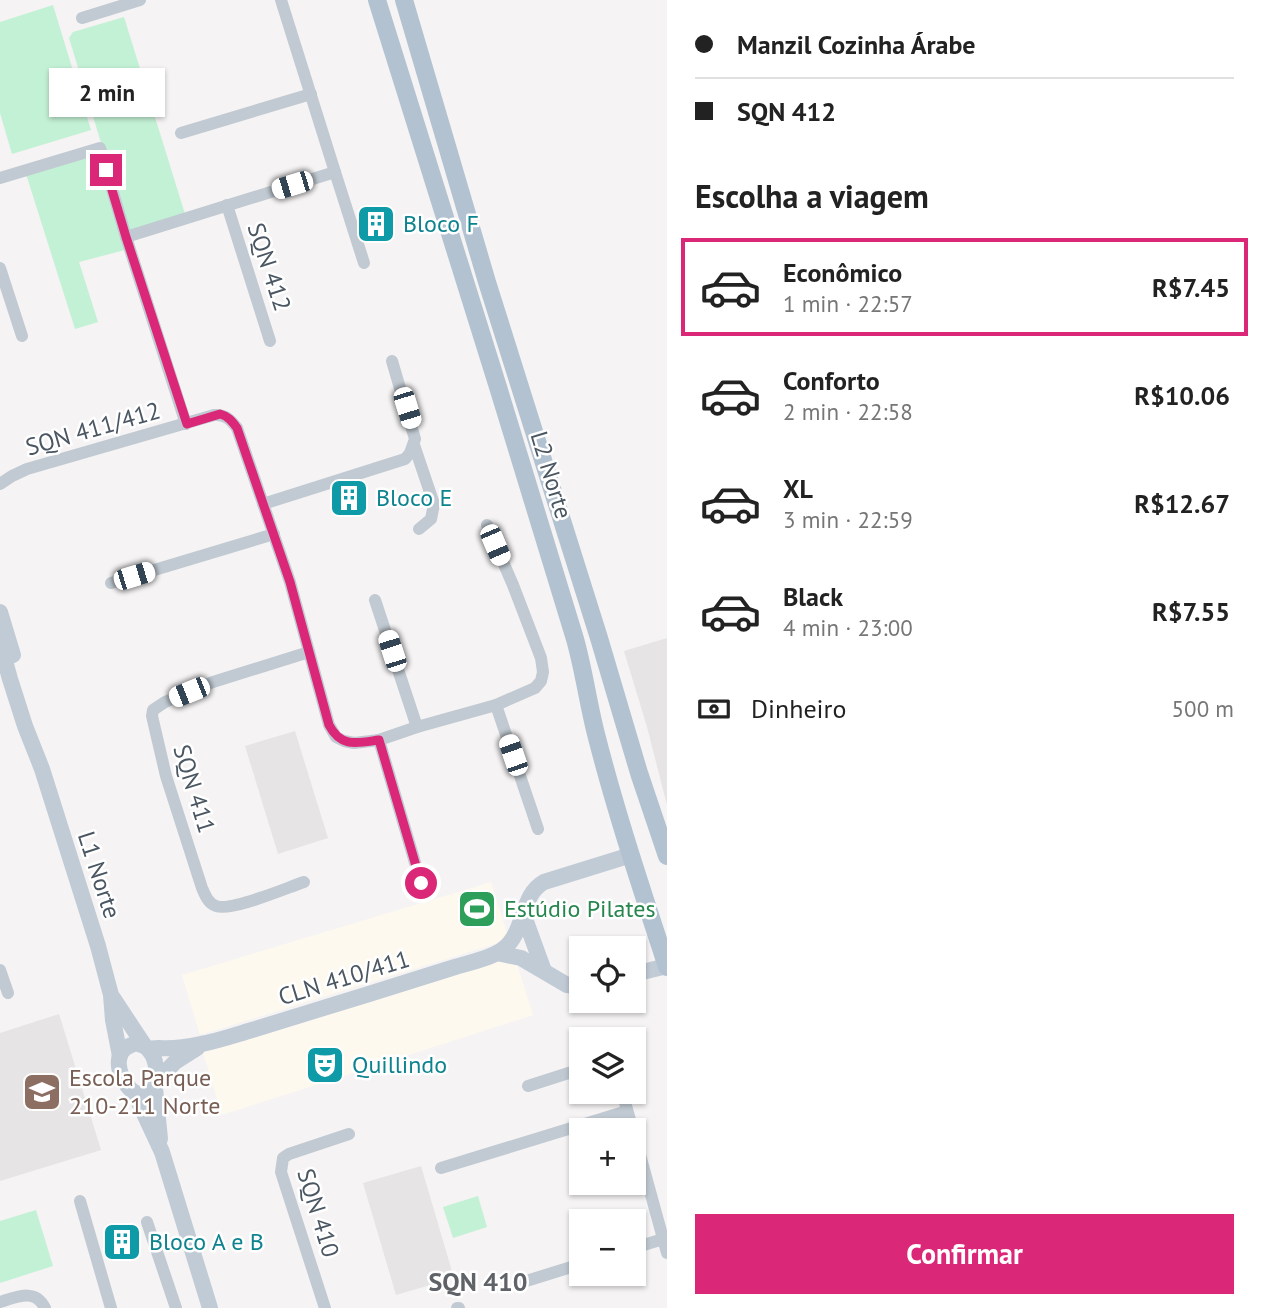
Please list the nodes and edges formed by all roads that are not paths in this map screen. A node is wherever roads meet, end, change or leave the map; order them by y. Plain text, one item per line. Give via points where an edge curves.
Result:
1 (140, 0) edge
2 (281, 0) edge
3 (377, 0) edge
4 (404, 0) edge
5 (82, 18) dead end
6 (311, 94) junction
7 (181, 133) dead end
8 (335, 172) junction
9 (0, 178) edge
10 (228, 205) junction
11 (126, 237) junction
12 (364, 263) dead end
13 (0, 268) edge
14 (22, 336) dead end
15 (270, 341) dead end
16 (392, 361) dead end
17 (498, 387) junction
18 (520, 388) junction
19 (187, 424) junction
20 (414, 445) junction
21 (6, 476) edge
22 (0, 484) edge
23 (263, 504) junction
24 (487, 525) dead end
25 (419, 528) dead end
26 (274, 534) junction
27 (111, 583) dead end
28 (375, 600) dead end
29 (0, 612) edge
30 (2, 643) edge
31 (309, 652) junction
32 (5, 675) edge
33 (496, 705) junction
34 (417, 727) junction
35 (379, 740) junction
36 (42, 769) junction
37 (639, 773) junction
38 (608, 778) junction
39 (538, 829) dead end
40 (631, 855) junction
41 (667, 856) edge
42 (304, 882) dead end
43 (421, 883) dead end
44 (524, 916) junction
45 (497, 953) junction
46 (667, 967) edge
47 (0, 970) edge
48 (544, 971) junction
49 (646, 971) edge
50 (569, 985) edge
51 (8, 993) dead end
52 (111, 995) junction
53 (205, 1044) junction
54 (146, 1046) junction
55 (120, 1056) junction
56 (569, 1073) edge
57 (156, 1085) junction
58 (528, 1086) dead end
59 (134, 1092) junction
60 (625, 1104) edge
61 (627, 1111) junction
62 (629, 1118) edge
63 (349, 1134) dead end
64 (162, 1152) junction
65 (441, 1168) dead end
66 (646, 1178) edge
67 (80, 1201) dead end
68 (148, 1222) dead end
69 (663, 1239) junction
70 (646, 1244) edge
71 (667, 1253) edge
72 (569, 1268) edge
73 (523, 1282) dead end
74 (0, 1302) edge
75 (45, 1308) edge
76 (111, 1308) edge
77 (176, 1308) edge
78 (210, 1308) edge
79 (325, 1308) edge

1 - 5 street
2 - 6 street
3 - 17 main road, L2 Norte
4 - 18 main road, L2 Norte
6 - 7 street
6 - 8 street
8 - 10 street, SQN 412
8 - 12 street
9 - 11 street via 100,148
10 - 11 street, SQN 412
10 - 15 street, SQN 412
11 - 19 street
13 - 14 street
16 - 20 street
17 - 18 main road via 516,392
17 - 38 main road, L2 Norte via 581,661
18 - 37 main road, L2 Norte
19 - 21 street, SQN 411/412
19 - 23 street via 220,414 231,420
20 - 23 street via 405,459
20 - 25 street via 434,504 431,519
21 - 22 street, SQN 411/412
23 - 26 street
24 - 33 street via 543,672 535,688
26 - 27 street
26 - 31 street
28 - 34 street
29 - 30 street, L1 Norte
30 - 32 street, L1 Norte
30 - 36 street, L1 Norte via 28,704
31 - 35 street via 329,725 337,737 354,743
31 - 42 street, SQN 411 via 213,682 165,702 152,716 170,788 210,902 236,906
32 - 36 street, L1 Norte
33 - 34 street
33 - 39 street
34 - 35 street
35 - 43 street
36 - 52 street, L1 Norte
37 - 38 main road
37 - 41 main road, L2 Norte
38 - 40 main road, L2 Norte
40 - 44 street via 544,882 531,892
40 - 46 main road, L2 Norte
44 - 45 street via 515,935
44 - 48 street
45 - 48 street via 521,958
45 - 53 street, CLN 410/411
46 - 49 street
47 - 51 street
48 - 50 street
52 - 54 street, L1 Norte
52 - 55 street, L1 Norte
53 - 54 street, CLN 410/411
53 - 57 street, CLN 410/411 via 182,1056
54 - 55 street via 130,1045
54 - 57 street via 155,1060
55 - 59 street via 123,1080
56 - 58 street
57 - 59 street via 147,1095
57 - 64 street
59 - 64 street
60 - 61 street
61 - 62 street
61 - 65 street
63 - 79 street, SQN 410 via 289,1154 281,1164
64 - 78 street
66 - 69 street
67 - 76 street
68 - 77 street
69 - 70 street
69 - 71 street
72 - 73 street
74 - 75 street via 34,1296

